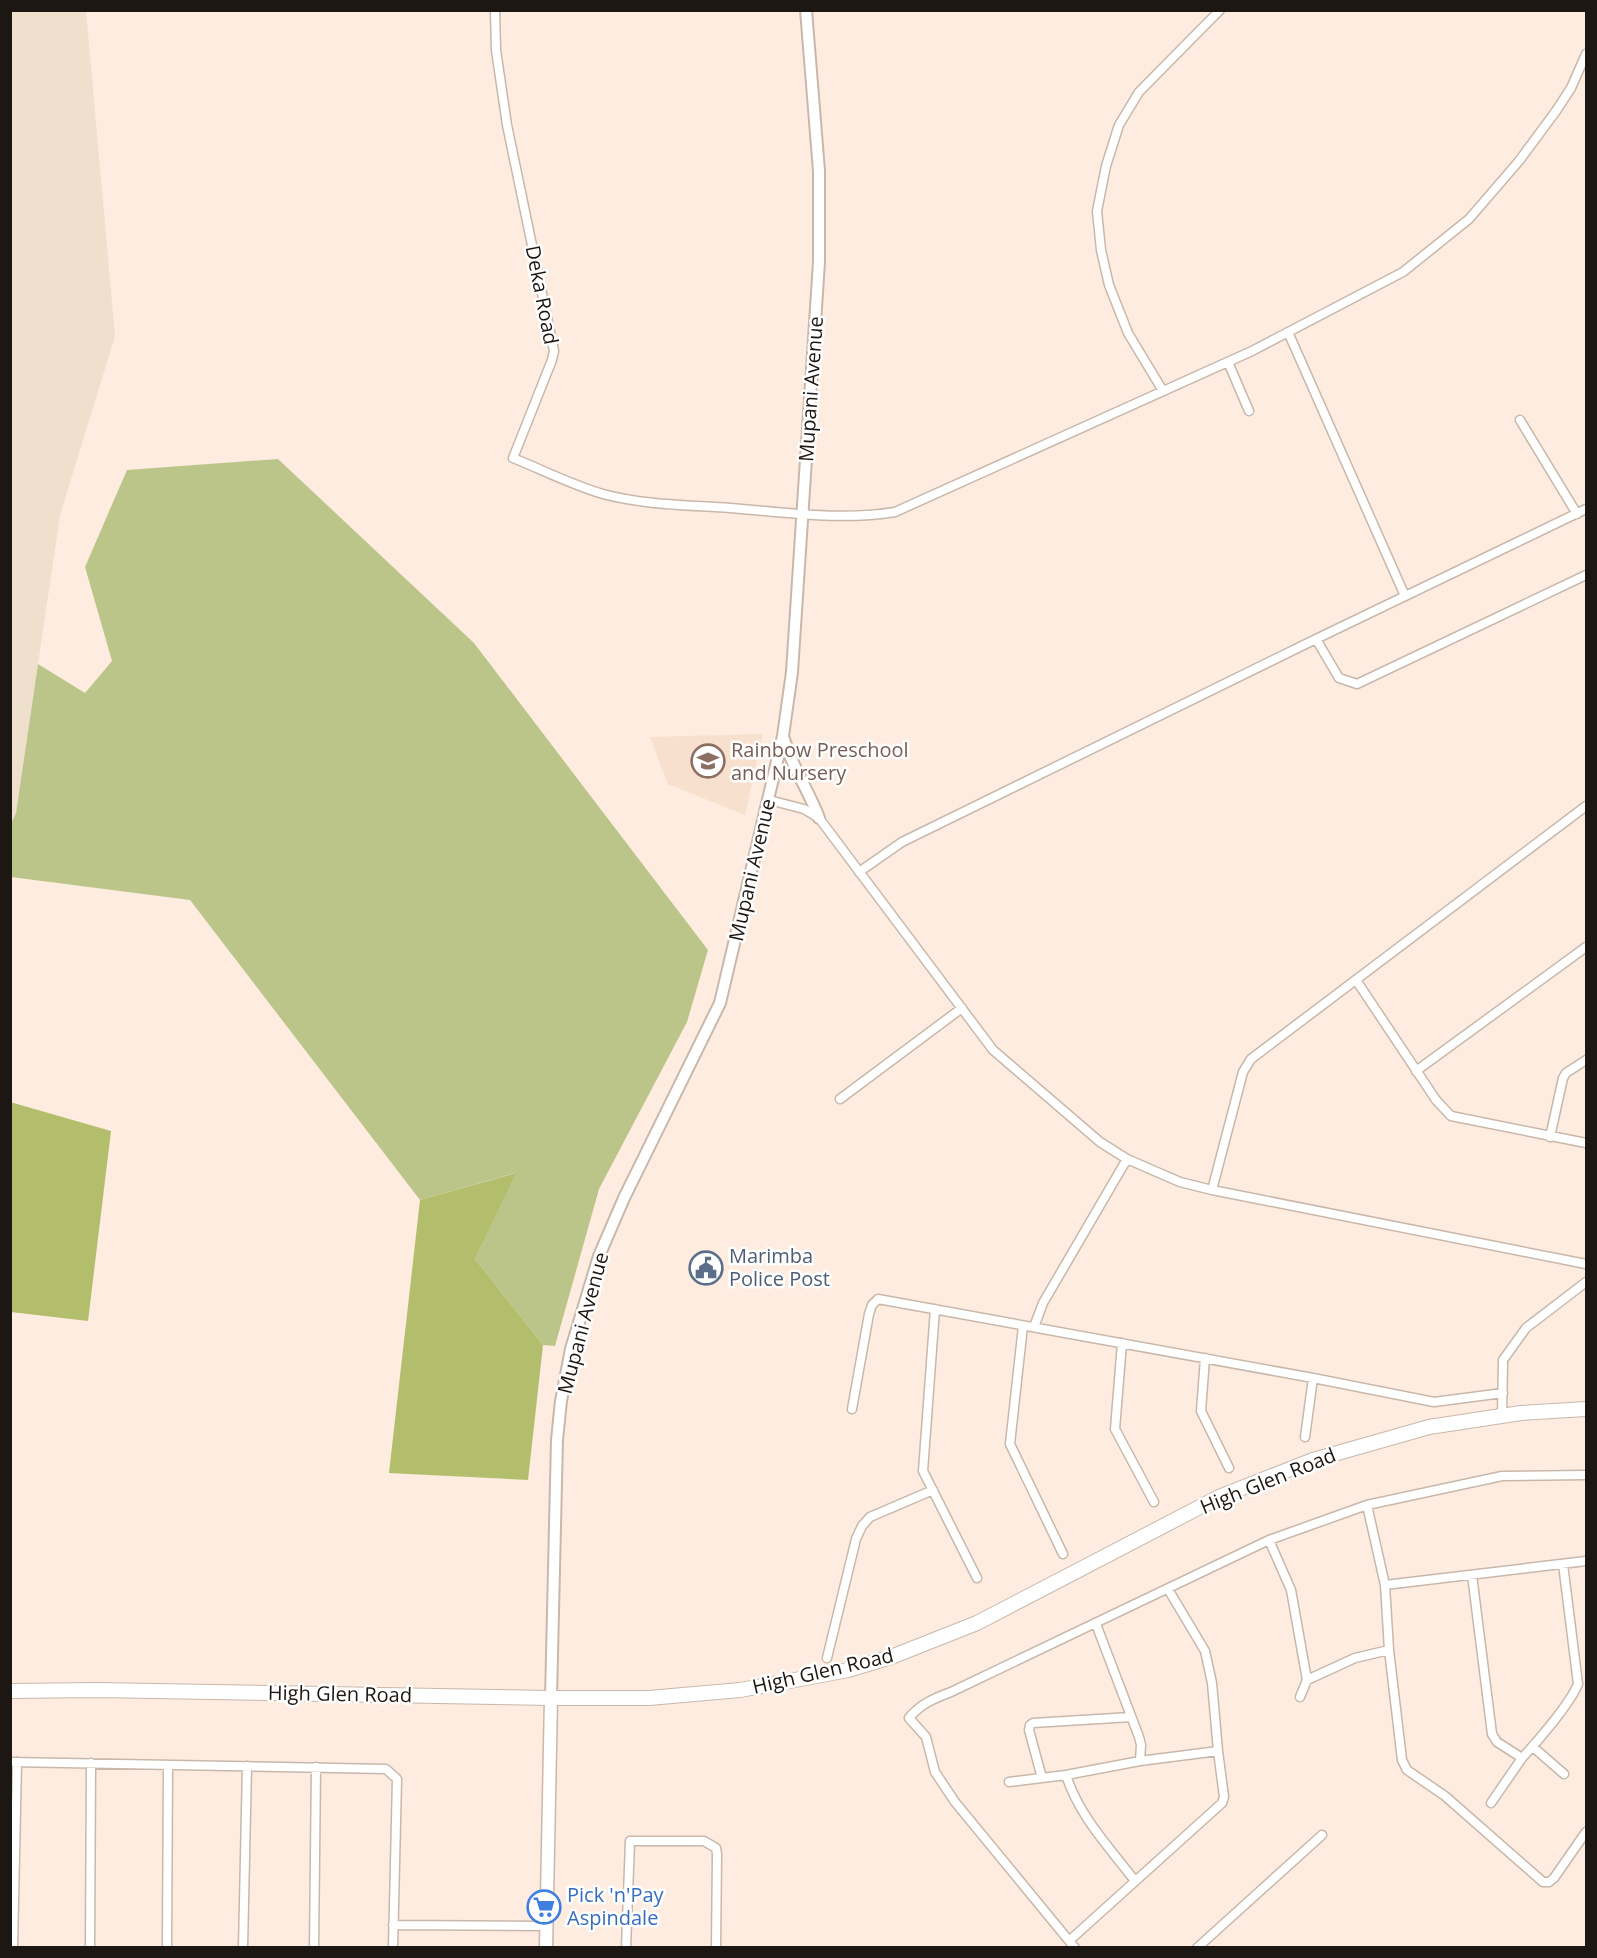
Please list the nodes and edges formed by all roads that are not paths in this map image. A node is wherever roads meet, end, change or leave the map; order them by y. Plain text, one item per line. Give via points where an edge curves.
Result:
1 (495, 10) edge
2 (806, 10) edge
3 (1214, 12) edge
4 (1587, 54) edge
5 (1287, 332) junction
6 (1228, 362) junction
7 (1162, 392) junction
8 (1249, 411) dead end
9 (1520, 420) dead end
10 (1587, 509) edge
11 (802, 514) junction
12 (1577, 514) junction
13 (1587, 575) edge
14 (1405, 596) junction
15 (1316, 639) junction
16 (783, 736) junction
17 (769, 800) junction
18 (1587, 806) edge
19 (819, 818) junction
20 (859, 872) junction
21 (1587, 946) edge
22 (1356, 980) junction
23 (962, 1008) junction
24 (1587, 1060) edge
25 (1416, 1071) junction
26 (840, 1099) dead end
27 (1550, 1137) junction
28 (1587, 1143) edge
29 (1127, 1159) junction
30 (1212, 1190) junction
31 (1587, 1264) edge
32 (1587, 1282) edge
33 (935, 1309) junction
34 (1023, 1326) junction
35 (1034, 1327) junction
36 (1122, 1343) junction
37 (1205, 1358) junction
38 (1313, 1378) junction
39 (1503, 1393) junction
40 (1587, 1408) edge
41 (852, 1409) dead end
42 (1502, 1416) junction
43 (1305, 1437) dead end
44 (1228, 1468) dead end
45 (1587, 1475) edge
46 (933, 1490) junction
47 (1154, 1502) dead end
48 (1367, 1505) junction
49 (1269, 1540) junction
50 (1063, 1554) dead end
51 (1587, 1561) edge
52 (1563, 1564) junction
53 (1472, 1575) junction
54 (977, 1578) dead end
55 (1385, 1585) junction
56 (1168, 1589) junction
57 (1096, 1624) junction
58 (1389, 1650) junction
59 (827, 1658) dead end
60 (1307, 1680) junction
61 (10, 1692) edge
62 (1300, 1697) dead end
63 (551, 1698) junction
64 (1131, 1717) junction
65 (1533, 1747) junction
66 (1218, 1751) junction
67 (1522, 1758) junction
68 (1140, 1761) junction
69 (14, 1762) edge
70 (91, 1763) junction
71 (168, 1765) junction
72 (247, 1766) junction
73 (316, 1767) junction
74 (1564, 1774) dead end
75 (1066, 1775) junction
76 (1042, 1778) junction
77 (1009, 1782) dead end
78 (1491, 1803) dead end
79 (1587, 1832) edge
80 (1322, 1835) dead end
81 (1136, 1881) junction
82 (393, 1925) junction
83 (546, 1926) junction
84 (1072, 1944) edge
85 (13, 1947) edge
86 (90, 1947) edge
87 (167, 1947) edge
88 (243, 1947) edge
89 (314, 1947) edge
90 (393, 1947) edge
91 (546, 1947) edge
92 (626, 1947) edge
93 (716, 1947) edge
94 (1197, 1947) edge

1 - 11 street, Deka Road via 496,50 507,125 554,351 513,458 585,488 637,502
2 - 11 street, Mupani Avenue via 819,171 819,262
3 - 7 street via 1139,92 1119,125 1097,211 1109,285 1128,333
4 - 5 street via 1556,111 1469,219 1403,272
5 - 6 street
5 - 14 street
6 - 7 street
6 - 8 street
7 - 11 street via 895,512
9 - 12 street
10 - 12 street
11 - 16 street, Mupani Avenue via 792,672
12 - 14 street
13 - 15 street via 1357,684 1339,678
14 - 15 street
15 - 20 street via 902,842
16 - 17 street, Mupani Avenue
16 - 19 street
17 - 19 street
17 - 63 street, Mupani Avenue via 720,1002 599,1256 571,1349 557,1440
18 - 22 street
19 - 20 street
20 - 23 street
21 - 25 street
22 - 25 street
22 - 30 street via 1246,1066
23 - 26 street
23 - 29 street via 993,1050 1100,1142
24 - 27 street via 1563,1078
25 - 27 street via 1451,1116
27 - 28 street
29 - 30 street via 1180,1182
29 - 35 street via 1043,1303
30 - 31 street
32 - 39 street via 1526,1328 1503,1360
33 - 34 street
33 - 41 street via 878,1299 872,1305
33 - 46 street via 923,1471
34 - 35 street
34 - 50 street via 1010,1444
35 - 36 street
36 - 37 street
36 - 47 street via 1115,1429
37 - 38 street
37 - 44 street via 1201,1411
38 - 39 street via 1434,1402
38 - 43 street
39 - 42 street
40 - 42 main road, High Glen Road
42 - 63 main road, High Glen Road via 1429,1427 1303,1464 1219,1497 977,1623 848,1670 740,1690 649,1698
45 - 48 street via 1502,1476
46 - 54 street
46 - 59 street via 870,1517 862,1526
48 - 49 street
48 - 55 street
49 - 56 street
49 - 60 street via 1291,1590
51 - 52 street
52 - 53 street
52 - 65 street via 1578,1684
53 - 55 street
53 - 67 street via 1492,1734 1497,1742
55 - 58 street
56 - 57 street
56 - 66 street via 1205,1651
57 - 64 street
57 - 84 street via 936,1697 909,1718 926,1737 935,1772 955,1802
58 - 60 street via 1355,1658
58 - 79 street via 1402,1760 1407,1770 1445,1796 1544,1882 1554,1878
60 - 62 street
61 - 63 main road, High Glen Road
63 - 83 main road
64 - 68 street via 1141,1745
64 - 76 street via 1030,1725
65 - 67 street
65 - 74 street
66 - 68 street
66 - 81 street via 1222,1803
67 - 78 street
68 - 75 street
69 - 70 street
69 - 85 street
70 - 71 street
70 - 86 street
71 - 72 street
71 - 87 street
72 - 73 street
72 - 88 street
73 - 82 street via 386,1769 397,1779
73 - 89 street
75 - 76 street
75 - 81 street via 1088,1821
76 - 77 street
80 - 94 street
81 - 84 street
82 - 83 street
82 - 90 street
83 - 91 main road
92 - 93 street via 630,1841 704,1841 716,1848 717,1854

